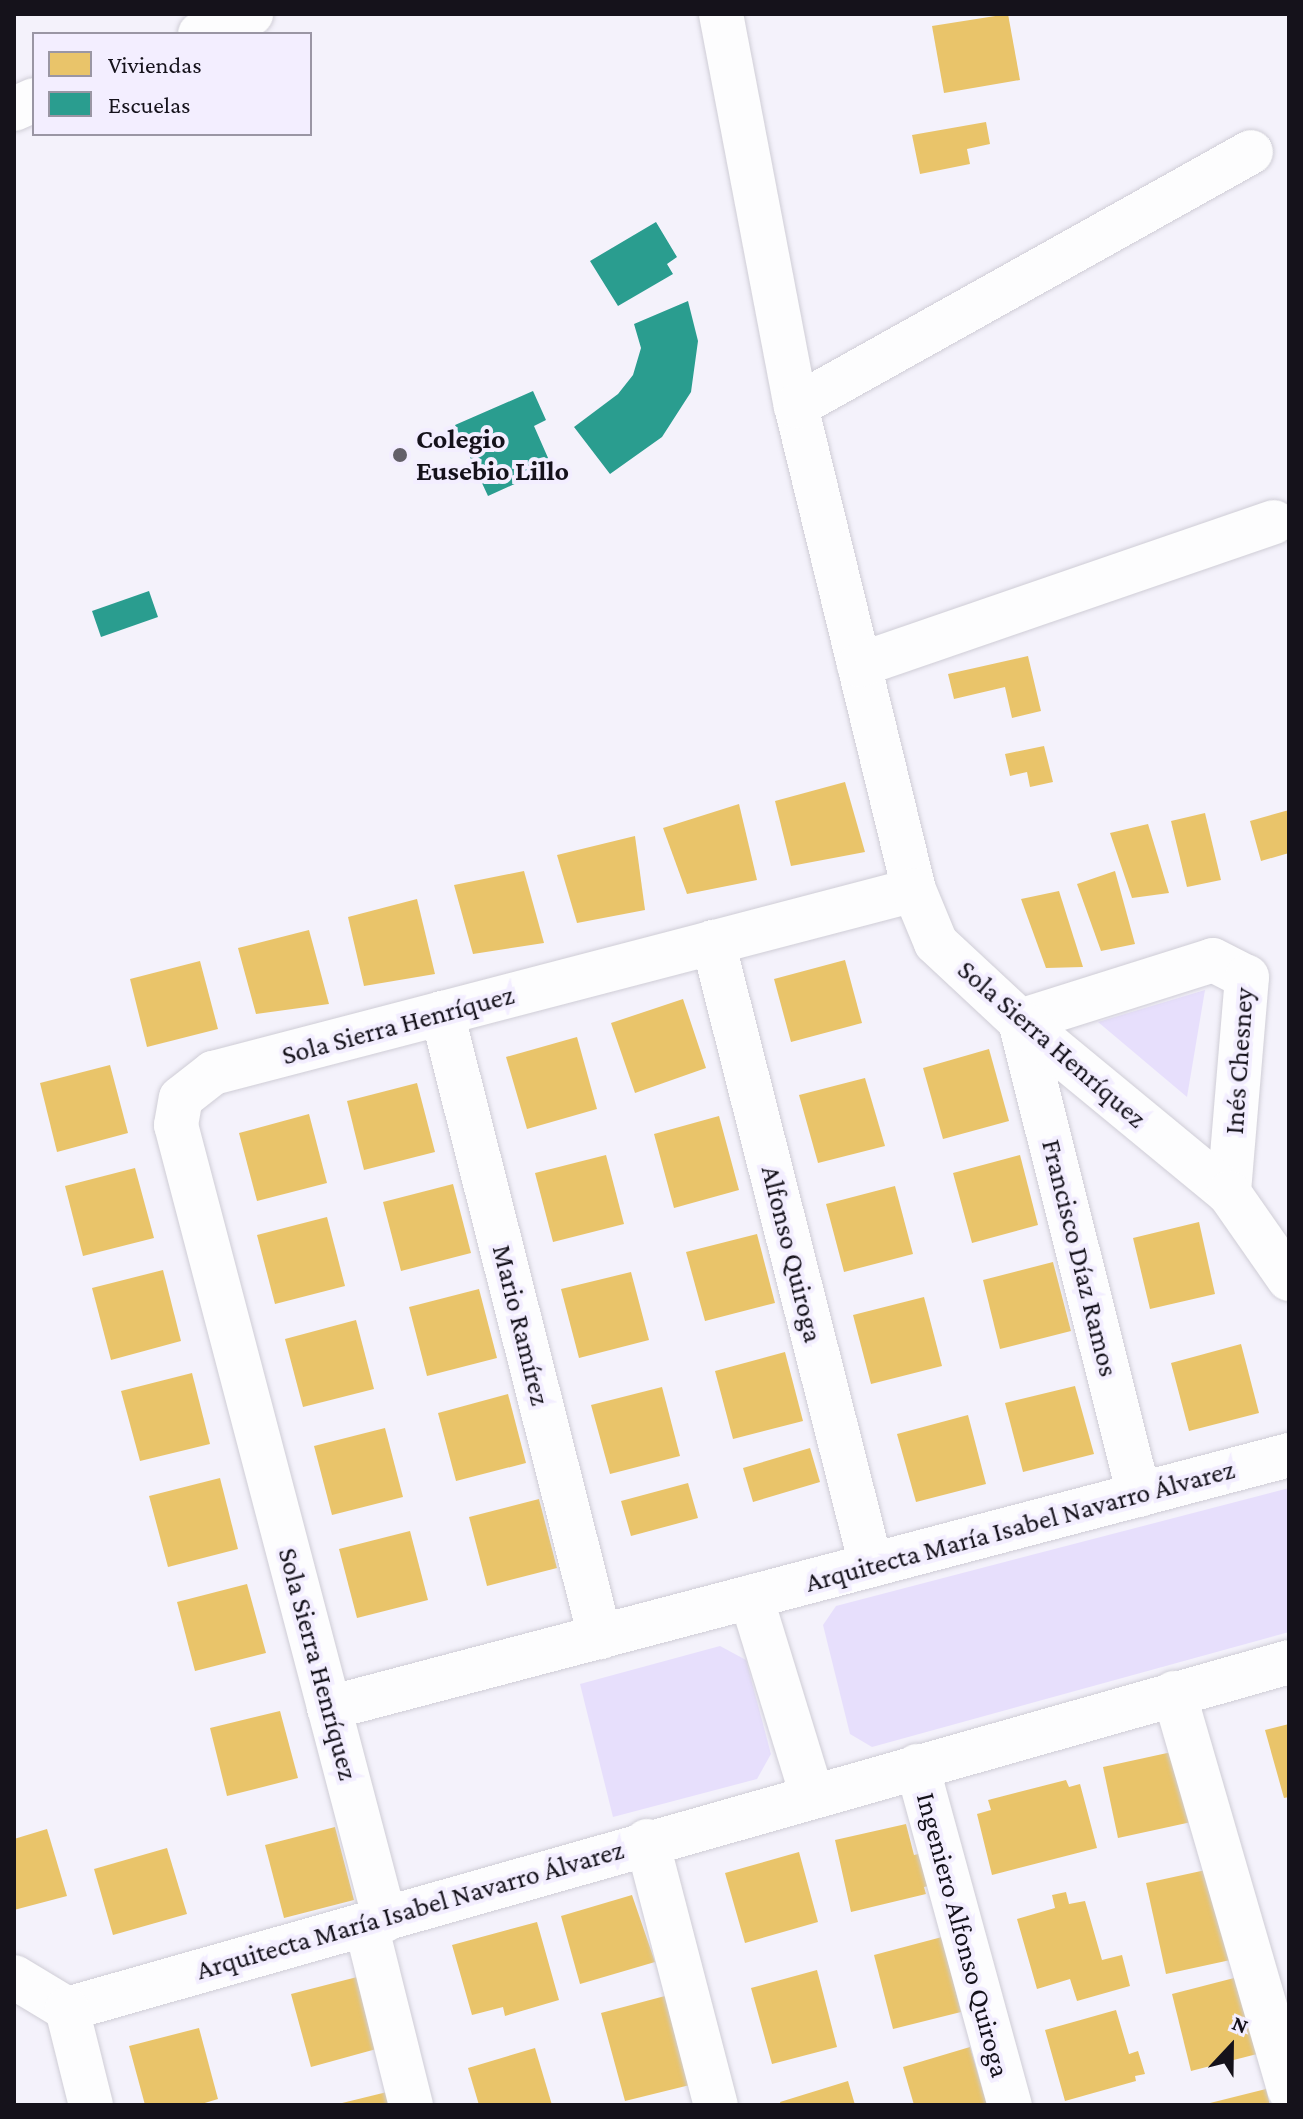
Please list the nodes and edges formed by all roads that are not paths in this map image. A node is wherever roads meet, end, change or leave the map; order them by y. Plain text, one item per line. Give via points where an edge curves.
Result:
1 (251, 14) edge
2 (721, 14) edge
3 (205, 32) edge
4 (1251, 152) dead end
5 (796, 406) junction
6 (1274, 522) dead end
7 (859, 665) junction
8 (914, 890) junction
9 (713, 942) junction
10 (442, 1013) junction
11 (1020, 1021) junction
12 (1229, 1193) junction
13 (1289, 1279) edge
14 (1289, 1455) edge
15 (1139, 1495) junction
16 (871, 1565) junction
17 (751, 1597) junction
18 (600, 1637) junction
19 (1289, 1662) edge
20 (1174, 1693) junction
21 (329, 1708) junction
22 (917, 1766) junction
23 (812, 1795) junction
24 (647, 1841) junction
25 (375, 1922) junction
26 (14, 1977) edge
27 (67, 2009) junction
28 (1289, 2090) edge
29 (91, 2105) edge
30 (411, 2105) edge
31 (716, 2105) edge
32 (1010, 2105) edge

1 - 3 street
2 - 5 street
4 - 5 street
5 - 7 street
6 - 7 street
7 - 8 street
8 - 9 street, Sola Sierra Henríquez
8 - 11 street, Sola Sierra Henríquez via 936,943
9 - 10 street, Sola Sierra Henríquez
9 - 16 street, Alfonso Quiroga
10 - 18 street, Mario Ramírez
10 - 21 street, Sola Sierra Henríquez via 213,1073 181,1098 176,1125
11 - 12 street, Sola Sierra Henríquez
11 - 12 street, Inés Chesney via 1213,960 1247,977
11 - 15 street, Francisco Díaz Ramos
12 - 13 street, Sola Sierra Henríquez
14 - 15 street, Arquitecta María Isabel Navarro Álvarez
15 - 16 street, Arquitecta María Isabel Navarro Álvarez
16 - 17 street, Arquitecta María Isabel Navarro Álvarez
17 - 18 street, Arquitecta María Isabel Navarro Álvarez
17 - 23 street
18 - 21 street, Arquitecta María Isabel Navarro Álvarez
19 - 20 street, Arquitecta María Isabel Navarro Álvarez
20 - 22 street, Arquitecta María Isabel Navarro Álvarez
20 - 28 street
21 - 25 street, Sola Sierra Henríquez
22 - 23 street, Arquitecta María Isabel Navarro Álvarez
22 - 32 street, Ingeniero Alfonso Quiroga
23 - 24 street, Arquitecta María Isabel Navarro Álvarez
24 - 25 street, Arquitecta María Isabel Navarro Álvarez
24 - 31 street
25 - 27 street, Arquitecta María Isabel Navarro Álvarez
25 - 30 street, Sola Sierra Henríquez
26 - 27 street
27 - 29 street

